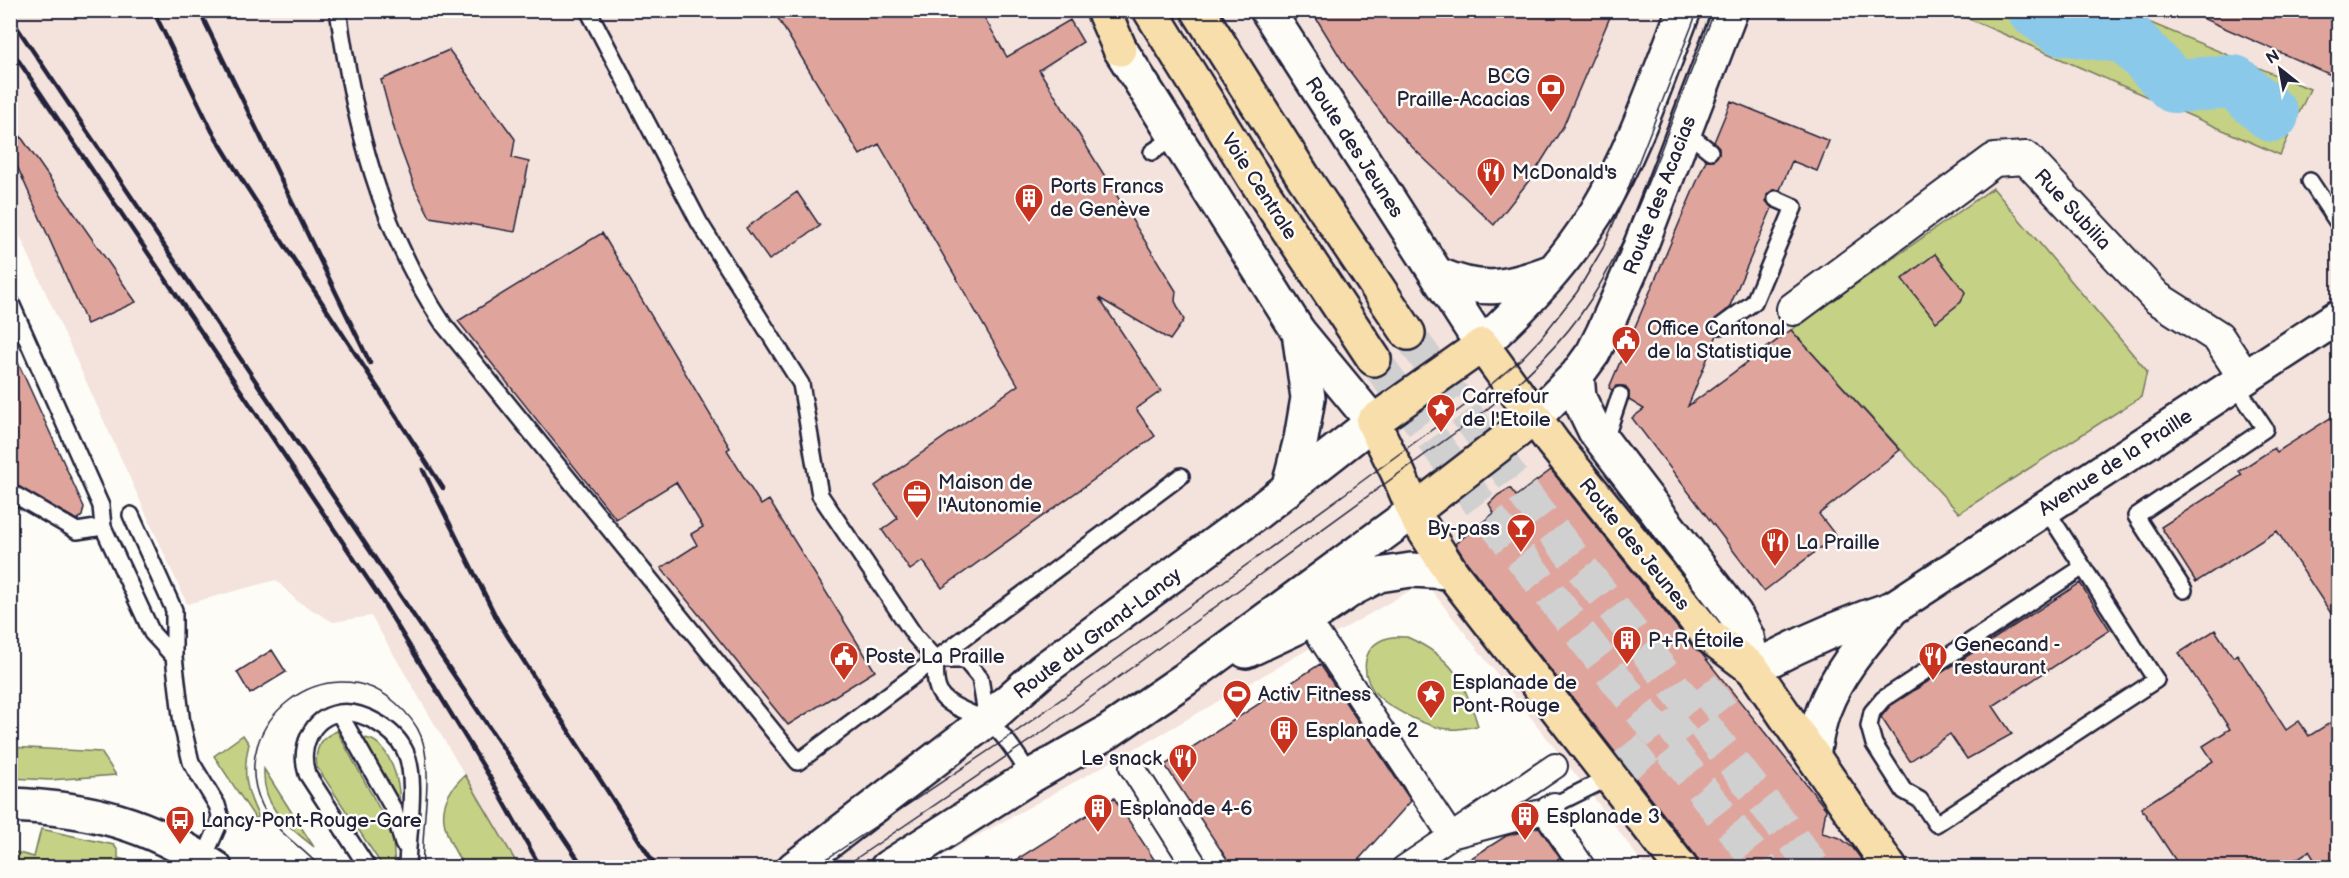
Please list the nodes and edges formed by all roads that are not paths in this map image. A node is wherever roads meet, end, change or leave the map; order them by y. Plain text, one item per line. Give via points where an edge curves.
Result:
1 (338, 10) edge
2 (588, 10) edge
3 (1103, 10) edge
4 (1150, 10) edge
5 (1266, 10) edge
6 (1731, 10) edge
7 (1199, 12) edge
8 (1677, 13) edge
9 (1685, 131) junction
10 (1710, 151) dead end
11 (2310, 181) dead end
12 (1776, 199) dead end
13 (2338, 223) edge
14 (1554, 270) junction
15 (1439, 275) junction
16 (10, 301) edge
17 (1793, 309) dead end
18 (2338, 317) edge
19 (1721, 326) dead end
20 (1298, 331) junction
21 (1408, 333) tunnel mouth
22 (1482, 345) junction
23 (1374, 358) tunnel mouth
24 (1577, 375) junction
25 (2240, 381) junction
26 (1620, 394) dead end
27 (1533, 418) junction
28 (1373, 422) junction
29 (1604, 443) junction
30 (1181, 476) dead end
31 (1288, 489) junction
32 (10, 492) edge
33 (2045, 508) junction
34 (1414, 511) junction
35 (132, 515) dead end
36 (103, 527) junction
37 (2083, 567) junction
38 (1451, 572) junction
39 (2184, 590) dead end
40 (1893, 608) junction
41 (1319, 636) dead end
42 (174, 657) junction
43 (936, 660) junction
44 (1740, 678) junction
45 (1184, 680) junction
46 (339, 713) junction
47 (987, 720) junction
48 (1813, 755) junction
49 (1555, 766) dead end
50 (1132, 767) dead end
51 (1616, 772) junction
52 (1031, 776) junction
53 (10, 804) edge
54 (1550, 808) junction
55 (1451, 836) junction
56 (209, 863) edge
57 (368, 867) edge
58 (407, 867) edge
59 (794, 867) edge
60 (887, 867) edge
61 (1196, 867) edge
62 (1404, 867) edge
63 (1583, 867) edge
64 (1681, 867) edge
65 (1890, 867) edge

1 - 43 lane via 369,165 406,261 426,299 798,762
2 - 43 lane via 699,222 801,384 820,495 915,636
3 - 20 main road via 1163,145
4 - 23 main road, Voie Centrale via 1254,178
5 - 15 main road, Route des Jeunes
6 - 9 main road, Route des Acacias
7 - 21 main road
8 - 14 main road via 1621,165 1595,213
9 - 10 lane
9 - 24 main road, Route des Acacias via 1634,263 1593,353
11 - 13 lane
12 - 19 lane via 1794,207 1754,302
14 - 15 main road via 1500,288 1472,286
14 - 22 main road via 1516,314
15 - 22 main road, Route des Jeunes
16 - 36 lane via 101,506
17 - 25 street, Rue Subilia via 1994,160 2026,158 2157,298 2218,337
18 - 25 main road, Avenue de la Praille
20 - 28 main road
20 - 31 main road via 1308,398
22 - 27 main road
22 - 28 main road
24 - 27 main road
24 - 29 main road via 1579,398
25 - 33 main road, Avenue de la Praille
25 - 39 lane via 2265,429 2136,516
26 - 29 lane
27 - 34 main road
27 - 44 main road, Route des Jeunes
28 - 31 main road, Route du Grand-Lancy
28 - 34 main road
29 - 44 main road via 1735,614 1747,637
30 - 43 lane
31 - 47 main road, Route du Grand-Lancy via 1043,670
32 - 36 lane via 77,531
33 - 37 lane
33 - 40 main road, Avenue de la Praille
34 - 38 main road
34 - 45 main road
35 - 42 lane via 174,610
36 - 42 lane via 152,633
37 - 37 lane via 1883,699 1872,712 1869,726 1874,744 1904,791 1920,800 1936,824 2156,680
38 - 45 main road via 1411,570 1378,575 1293,629
38 - 51 main road
40 - 44 main road, Avenue de la Praille via 1788,650
40 - 48 main road, Avenue de la Praille via 1859,649 1828,698
41 - 55 street
42 - 56 lane via 191,762 220,815
43 - 47 lane via 934,679 948,704
43 - 47 lane via 965,660 980,678
44 - 48 main road, Route des Jeunes
45 - 52 main road via 1108,732
46 - 57 lane via 314,728 305,744 304,764
46 - 58 lane via 394,810
46 - 58 lane via 375,722 404,749 411,781
47 - 52 lane
47 - 59 main road, Route du Grand-Lancy
48 - 65 main road, Route des Jeunes
49 - 55 street
50 - 61 street
51 - 54 lane
51 - 64 main road
52 - 60 main road
53 - 56 main road via 116,819 158,834
54 - 55 street
54 - 63 street
55 - 62 street

